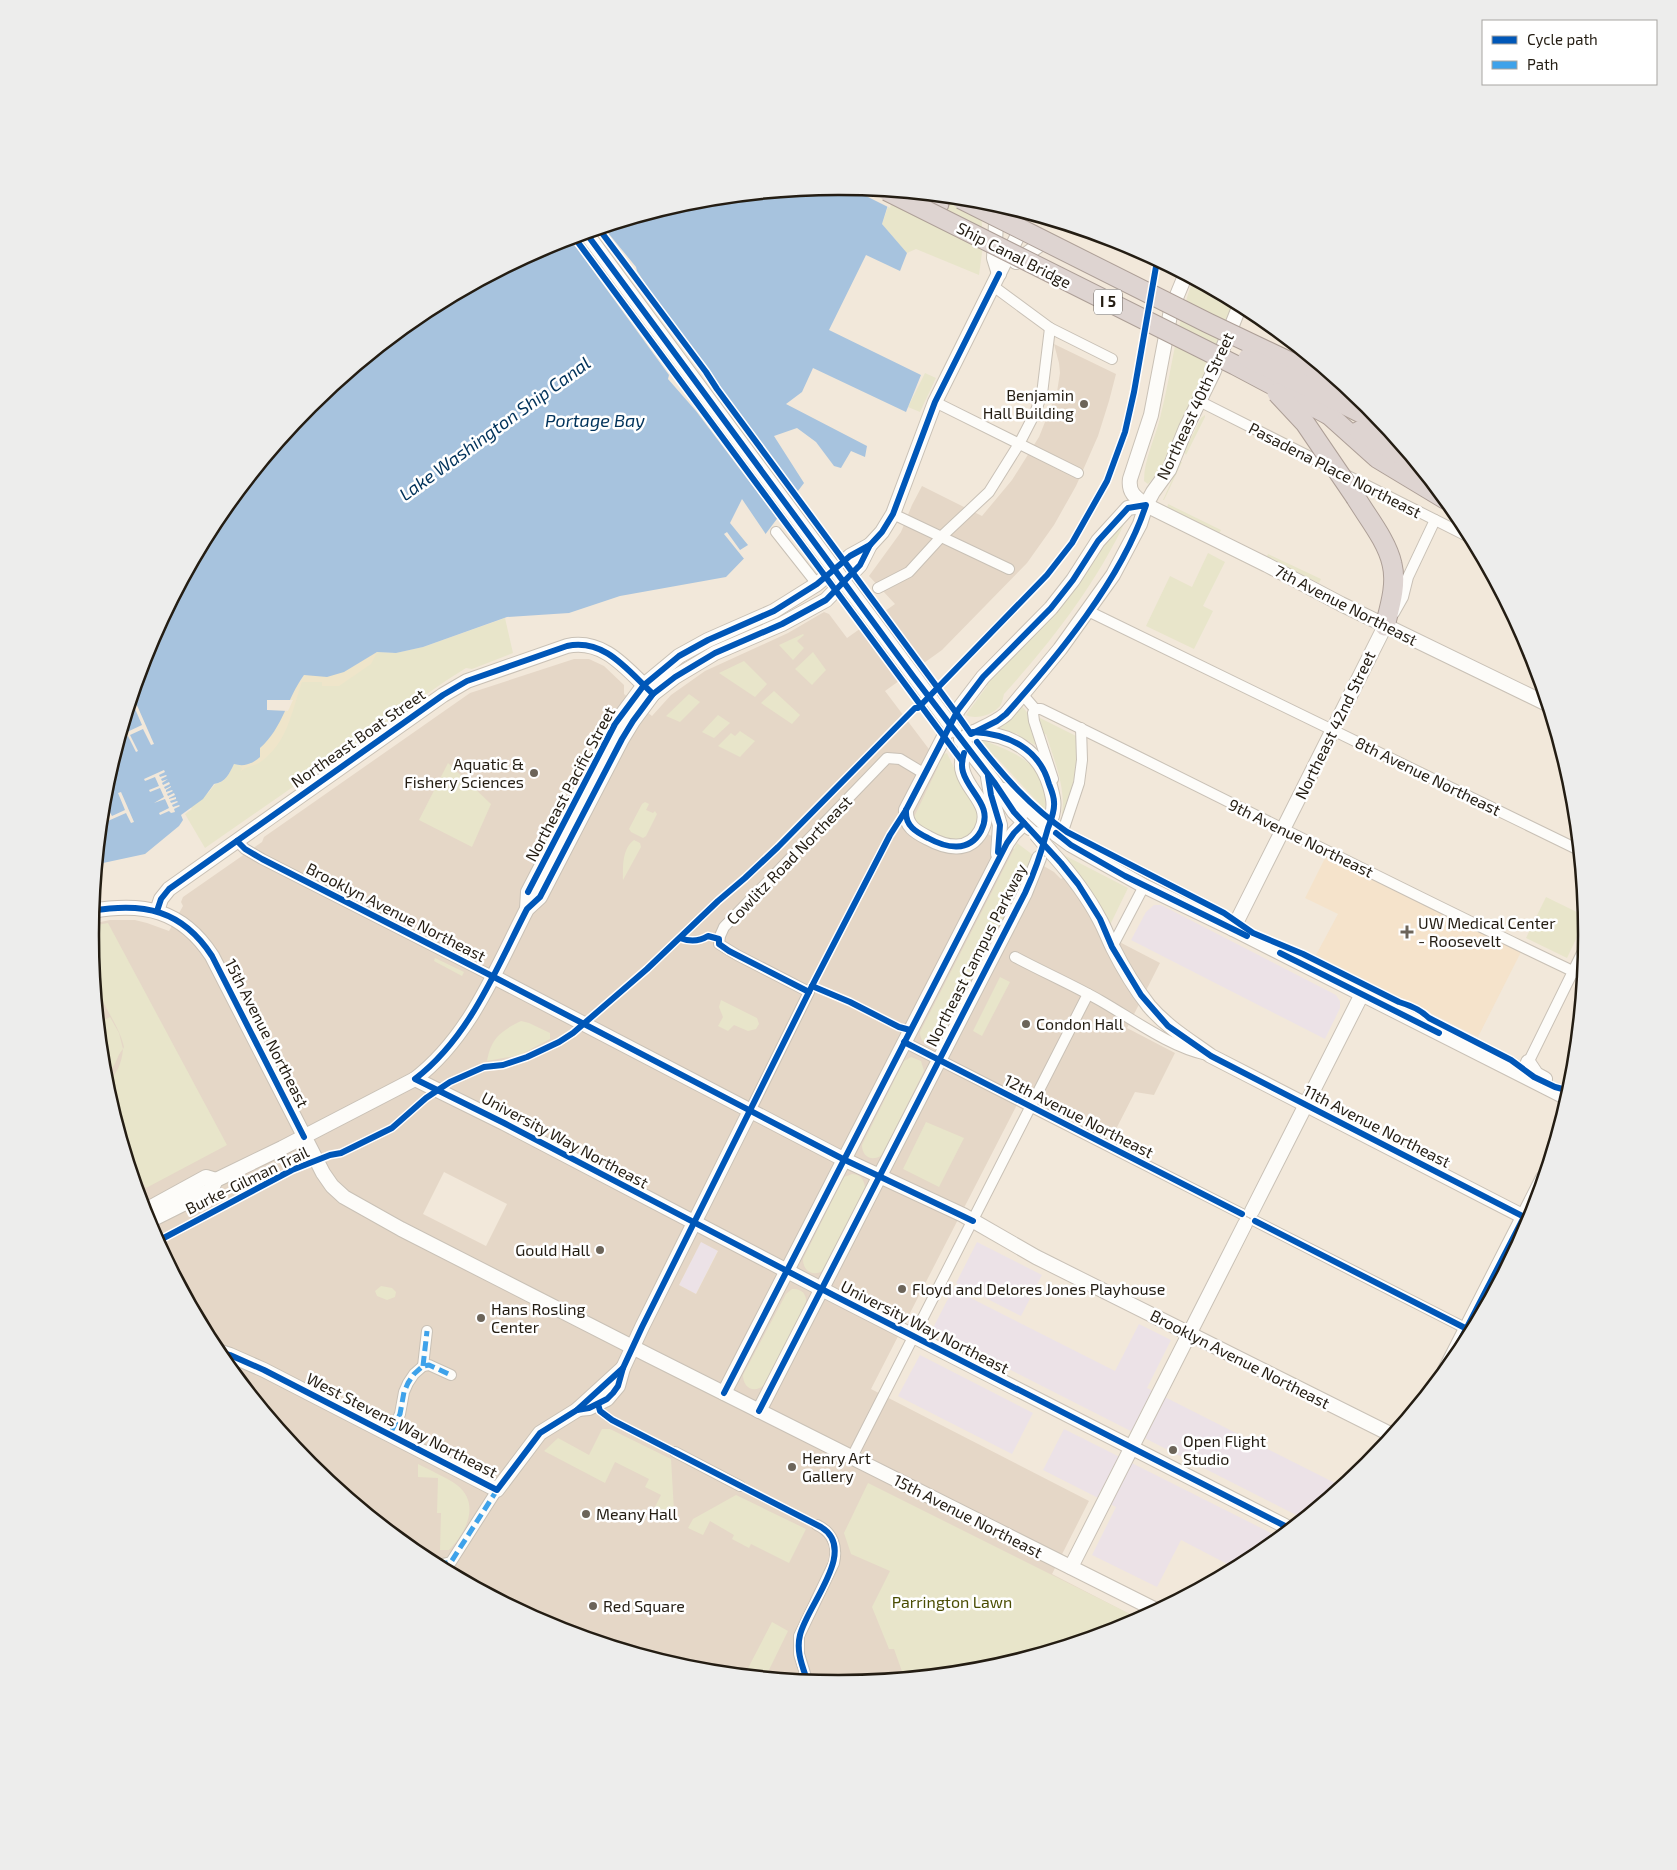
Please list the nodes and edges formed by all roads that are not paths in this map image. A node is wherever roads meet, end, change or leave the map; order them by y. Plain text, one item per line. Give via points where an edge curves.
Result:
1 (901, 198) edge
2 (936, 202) edge
3 (980, 209) edge
4 (982, 209) edge
5 (996, 224) junction
6 (1018, 235) junction
7 (590, 239) edge
8 (1039, 245) junction
9 (996, 280) junction
10 (1183, 281) edge
11 (1172, 310) junction
12 (1237, 312) edge
13 (1050, 328) junction
14 (1194, 332) junction
15 (1112, 359) dead end
16 (1199, 401) junction
17 (935, 402) junction
18 (1338, 402) edge
19 (1366, 416) edge
20 (1019, 444) junction
21 (1395, 447) edge
22 (1078, 473) dead end
23 (1428, 489) edge
24 (1146, 505) junction
25 (893, 514) junction
26 (1435, 520) junction
27 (776, 532) dead end
28 (1459, 532) edge
29 (941, 537) junction
30 (870, 546) junction
31 (1009, 569) dead end
32 (817, 584) junction
33 (878, 588) dead end
34 (1088, 611) junction
35 (1385, 626) junction
36 (649, 690) junction
37 (1023, 695) junction
38 (1540, 701) edge
39 (1035, 709) junction
40 (1081, 728) junction
41 (1334, 730) junction
42 (974, 732) junction
43 (960, 739) junction
44 (925, 774) junction
45 (991, 778) junction
46 (1054, 802) junction
47 (1052, 816) dead end
48 (1028, 817) junction
49 (1283, 829) junction
50 (1059, 835) junction
51 (237, 841) junction
52 (1573, 847) edge
53 (1045, 855) junction
54 (997, 862) junction
55 (1144, 886) junction
56 (100, 910) edge
57 (156, 911) junction
58 (1233, 929) junction
59 (1112, 947) junction
60 (1014, 958) dead end
61 (1577, 961) edge
62 (1572, 971) junction
63 (1577, 973) edge
64 (492, 976) junction
65 (1088, 994) junction
66 (1362, 994) junction
67 (904, 1042) junction
68 (1212, 1056) junction
69 (938, 1059) junction
70 (1525, 1069) junction
71 (415, 1079) junction
72 (1561, 1091) edge
73 (1306, 1105) junction
74 (1030, 1107) junction
75 (750, 1111) junction
76 (304, 1137) junction
77 (843, 1159) junction
78 (879, 1175) junction
79 (216, 1180) junction
80 (151, 1207) edge
81 (1523, 1216) edge
82 (155, 1218) edge
83 (1248, 1218) junction
84 (973, 1221) junction
85 (694, 1223) junction
86 (786, 1271) junction
87 (820, 1289) junction
88 (1465, 1328) edge
89 (427, 1331) dead end
90 (1190, 1334) junction
91 (913, 1336) junction
92 (633, 1347) junction
93 (230, 1355) edge
94 (423, 1366) junction
95 (451, 1375) dead end
96 (724, 1393) junction
97 (759, 1410) junction
98 (392, 1430) dead end
99 (1386, 1432) edge
100 (1132, 1448) junction
101 (675, 1452) dead end
102 (852, 1457) junction
103 (740, 1486) dead end
104 (497, 1490) junction
105 (817, 1525) dead end
106 (1284, 1525) edge
107 (448, 1563) edge
108 (1071, 1567) junction
109 (1148, 1606) edge
110 (805, 1674) edge

1 - 18 highway, Ship Canal Bridge / I 5, bridge via 1226,360
2 - 14 highway, Ship Canal Bridge
3 - 18 highway, Ship Canal Bridge / I 5, bridge via 1208,323
4 - 5 street via 984,215
5 - 6 street
5 - 9 street
6 - 8 street
6 - 9 street, Northeast Pacific Street
7 - 43 street, bridge
8 - 9 street
8 - 11 street
9 - 13 street
9 - 17 street, Northeast Pacific Street
10 - 11 street, Northeast 40th Street
11 - 24 street, Northeast 40th Street via 1151,415 1130,479 1130,491
12 - 16 street, Northeast 40th Street
13 - 15 street
13 - 20 street via 1042,394
14 - 18 highway, Ship Canal Bridge, bridge
14 - 35 highway, bridge via 1279,394 1305,423 1356,498 1381,538 1392,564 1393,589
16 - 24 street, Northeast 40th Street via 1169,470
16 - 26 street, Pasadena Place Northeast
17 - 20 street
17 - 25 street, Northeast Pacific Street
18 - 19 highway
18 - 21 highway, I 5
18 - 23 highway via 1377,458
20 - 22 street
20 - 29 street via 989,492
24 - 34 street, Northeast 40th Street via 1128,548
24 - 35 street, 7th Avenue Northeast
24 - 44 street via 1128,508 1098,541 1051,608 975,686 958,710
25 - 29 street
25 - 30 street, Northeast Pacific Street
26 - 28 street, Pasadena Place Northeast
26 - 35 street, Northeast 42nd Street via 1408,577 1398,608
27 - 32 street
29 - 31 street
29 - 33 street via 909,572
30 - 32 street, Northeast Pacific Street via 850,556
30 - 36 street, Northeast Pacific Street via 860,565 826,600 702,660
32 - 36 street, Northeast Pacific Street via 774,611 694,648 666,665
34 - 37 street, Northeast 40th Street
34 - 41 street, 8th Avenue Northeast
35 - 38 street, 7th Avenue Northeast
35 - 41 street, Northeast 42nd Street
36 - 51 street, Northeast Boat Street via 608,652 582,644 567,646 474,679 443,695
36 - 64 street, Northeast Pacific Street via 540,897 527,909
37 - 39 street, 9th Avenue Northeast
37 - 42 street, Northeast 40th Street via 1001,718
39 - 40 street, 9th Avenue Northeast
39 - 46 street via 1034,721 1054,780
40 - 49 street, 9th Avenue Northeast
40 - 50 street via 1079,783
41 - 49 street, Northeast 42nd Street
41 - 52 street, 8th Avenue Northeast
42 - 43 street, Northeast 40th Street
42 - 46 street via 998,735 1027,748 1044,771
43 - 44 street via 963,774 985,813 983,826 976,838 960,847 941,844 913,830 906,810
43 - 45 street
44 - 75 street, Cowlitz Road Northeast via 900,759 887,758 724,927 719,944 809,992
45 - 48 street
45 - 54 street via 991,795 1000,825
46 - 47 street
48 - 50 street via 1045,831
48 - 53 street, bridge
48 - 54 street, Northeast Campus Parkway via 1010,838
49 - 58 street, Northeast 42nd Street
49 - 62 street, 9th Avenue Northeast
50 - 55 street
51 - 57 street, Northeast Boat Street via 169,889
51 - 64 street, Brooklyn Avenue Northeast via 262,859
53 - 59 street via 1089,901
53 - 69 street, Northeast Campus Parkway
54 - 67 street, Northeast Campus Parkway
55 - 58 street
55 - 59 street
56 - 57 street via 124,907
57 - 76 street, 15th Avenue Northeast via 192,932 212,956
58 - 66 street
59 - 68 street via 1158,1016 1178,1034
60 - 65 street, 11th Avenue Northeast
61 - 62 street
62 - 63 street, 9th Avenue Northeast
62 - 70 street
64 - 71 street, Northeast Pacific Street via 457,1037
64 - 75 street, Brooklyn Avenue Northeast
65 - 68 street, 11th Avenue Northeast via 1192,1052
65 - 74 street
66 - 70 street
66 - 73 street
67 - 69 street, 12th Avenue Northeast
67 - 77 street, Northeast Campus Parkway
68 - 73 street, 11th Avenue Northeast
69 - 74 street, 12th Avenue Northeast
69 - 78 street, Northeast Campus Parkway
70 - 72 street
71 - 76 street, Northeast Pacific Street
71 - 85 street, University Way Northeast
73 - 81 street, 11th Avenue Northeast
73 - 83 street
74 - 83 street, 12th Avenue Northeast
74 - 84 street
75 - 77 street, Brooklyn Avenue Northeast
75 - 85 street
76 - 79 street, Northeast Pacific Street
76 - 92 street, 15th Avenue Northeast via 326,1179 350,1201
77 - 78 street, Brooklyn Avenue Northeast
77 - 86 street, Northeast Campus Parkway
78 - 84 street, Brooklyn Avenue Northeast
78 - 87 street, Northeast Campus Parkway
79 - 80 street, Northeast Pacific Street via 206,1177
79 - 82 street, Northeast Pacific Street via 211,1190
83 - 88 street, 12th Avenue Northeast
83 - 90 street
84 - 90 street, Brooklyn Avenue Northeast via 1036,1257
84 - 91 street
85 - 86 street, University Way Northeast
85 - 92 street
86 - 87 street, University Way Northeast
86 - 96 street, Northeast Campus Parkway
87 - 91 street, University Way Northeast
87 - 97 street, Northeast Campus Parkway
89 - 94 street
90 - 99 street, Brooklyn Avenue Northeast
90 - 100 street
91 - 100 street, University Way Northeast
91 - 102 street
92 - 96 street, 15th Avenue Northeast
92 - 104 street, West Stevens Way Northeast via 623,1368 577,1410 540,1433
93 - 104 street, West Stevens Way Northeast
94 - 95 street via 429,1365
94 - 98 street via 408,1383
96 - 97 street, 15th Avenue Northeast
97 - 102 street, 15th Avenue Northeast
100 - 106 street, University Way Northeast
100 - 108 street
101 - 103 street
102 - 108 street, 15th Avenue Northeast
104 - 107 street
105 - 110 street via 832,1537 836,1554 799,1636 799,1654
108 - 109 street, 15th Avenue Northeast

